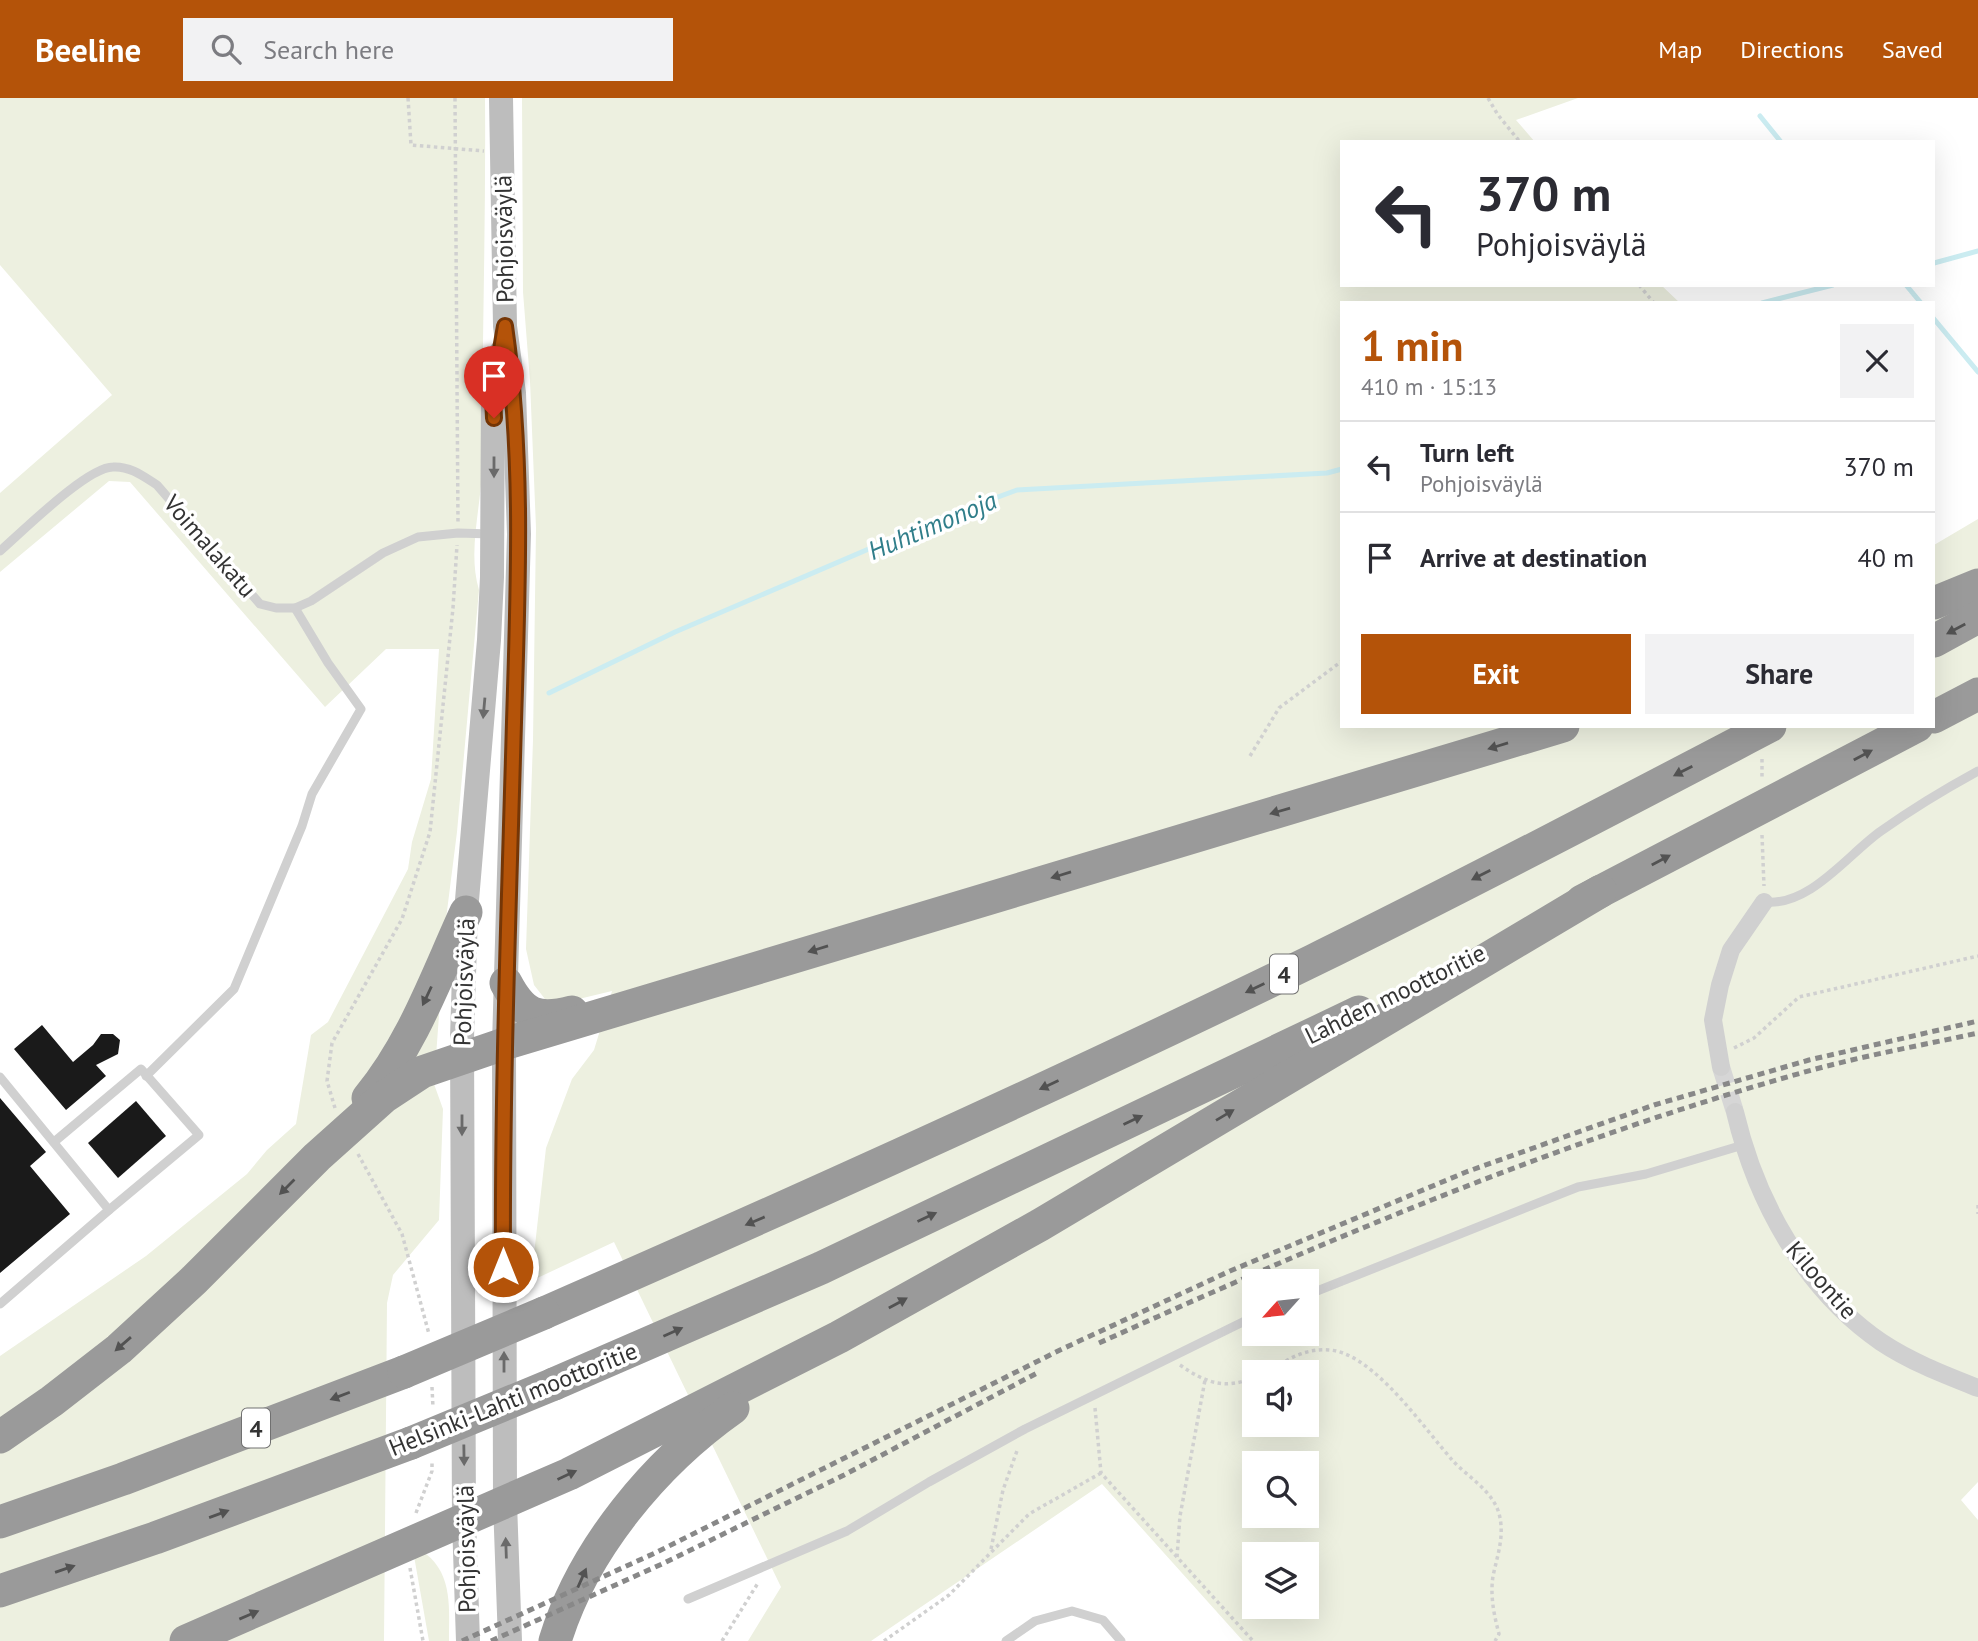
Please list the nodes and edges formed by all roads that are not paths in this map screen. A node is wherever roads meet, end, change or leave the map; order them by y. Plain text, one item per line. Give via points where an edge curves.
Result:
1 (503, 98) edge
2 (505, 326) junction
3 (493, 534) junction
4 (519, 534) junction
5 (0, 551) edge
6 (1978, 585) edge
7 (1935, 603) edge
8 (295, 608) junction
9 (1978, 617) edge
10 (1935, 639) edge
11 (1978, 694) edge
12 (1935, 716) edge
13 (1556, 728) edge
14 (1913, 728) edge
15 (1766, 738) edge
16 (1978, 771) edge
17 (1601, 891) junction
18 (1764, 902) joint
19 (466, 912) junction
20 (506, 983) junction
21 (609, 1012) junction
22 (504, 1044) junction
23 (462, 1057) junction
24 (1719, 1061) tunnel mouth
25 (146, 1076) junction
26 (0, 1077) edge
27 (1735, 1112) tunnel mouth
28 (54, 1142) junction
29 (1743, 1145) junction
30 (317, 1157) junction
31 (109, 1210) junction
32 (866, 1246) joint
33 (1320, 1290) edge
34 (0, 1304) edge
35 (1242, 1322) edge
36 (839, 1337) junction
37 (1978, 1388) edge
38 (0, 1437) edge
39 (505, 1503) junction
40 (464, 1521) junction
41 (0, 1522) edge
42 (0, 1591) edge
43 (688, 1599) dead end
44 (186, 1641) edge
45 (468, 1641) edge
46 (510, 1641) edge
47 (555, 1641) edge
48 (1006, 1641) edge
49 (1121, 1641) edge

1 - 2 main road, Pohjoisväylä
2 -> 3 main road, Pohjoisväylä via 493,396
2 - 4 main road, Pohjoisväylä via 515,406
3 - 4 lane
3 - 8 lane via 418,537 383,553
3 -> 19 main road, Pohjoisväylä via 489,640
4 - 20 main road, Pohjoisväylä
5 - 8 lane, Voimalakatu via 87,476 111,466 136,471 157,485 260,604
6 - 7 highway
8 - 25 lane via 361,709 312,794 234,989
9 -> 10 highway
11 - 12 highway
13 -> 21 highway
17 -> 14 highway, Lahden moottoritie
15 -> 41 highway, 4, bridge via 1317,958 817,1193 544,1313 418,1376
16 - 18 lane via 1880,832 1818,886 1777,903
32 -> 17 highway, Lahden moottoritie via 1241,1069
36 -> 17 highway via 1040,1225
18 - 24 street via 1731,950 1720,985 1713,1020
19 - 23 main road, Pohjoisväylä
19 -> 30 highway via 403,1049
20 - 21 highway via 515,1001 527,1011 551,1018 581,1010
20 - 22 main road, Pohjoisväylä
21 - 22 highway
22 - 23 highway
39 -> 22 main road, Pohjoisväylä
23 - 30 highway via 422,1072 384,1097
23 -> 40 main road, Pohjoisväylä
25 - 28 lane via 141,1069
25 - 31 lane via 199,1135
26 - 28 lane
27 - 29 street, Kiloontie
28 - 31 lane
29 - 33 lane via 1646,1174 1578,1187
29 - 37 street, Kiloontie via 1778,1227 1838,1306 1881,1342 1937,1373
30 -> 38 highway via 119,1349
31 - 34 lane
42 -> 32 highway, Helsinki-Lahti moottoritie, bridge via 422,1450 554,1384
35 - 43 lane via 1025,1429 847,1531
39 -> 36 highway
47 -> 36 highway via 590,1562 643,1487 730,1410
39 - 40 highway
46 -> 39 main road, Pohjoisväylä
44 -> 40 highway
40 - 45 main road, Pohjoisväylä
48 - 49 lane via 1035,1621 1072,1611 1103,1620

